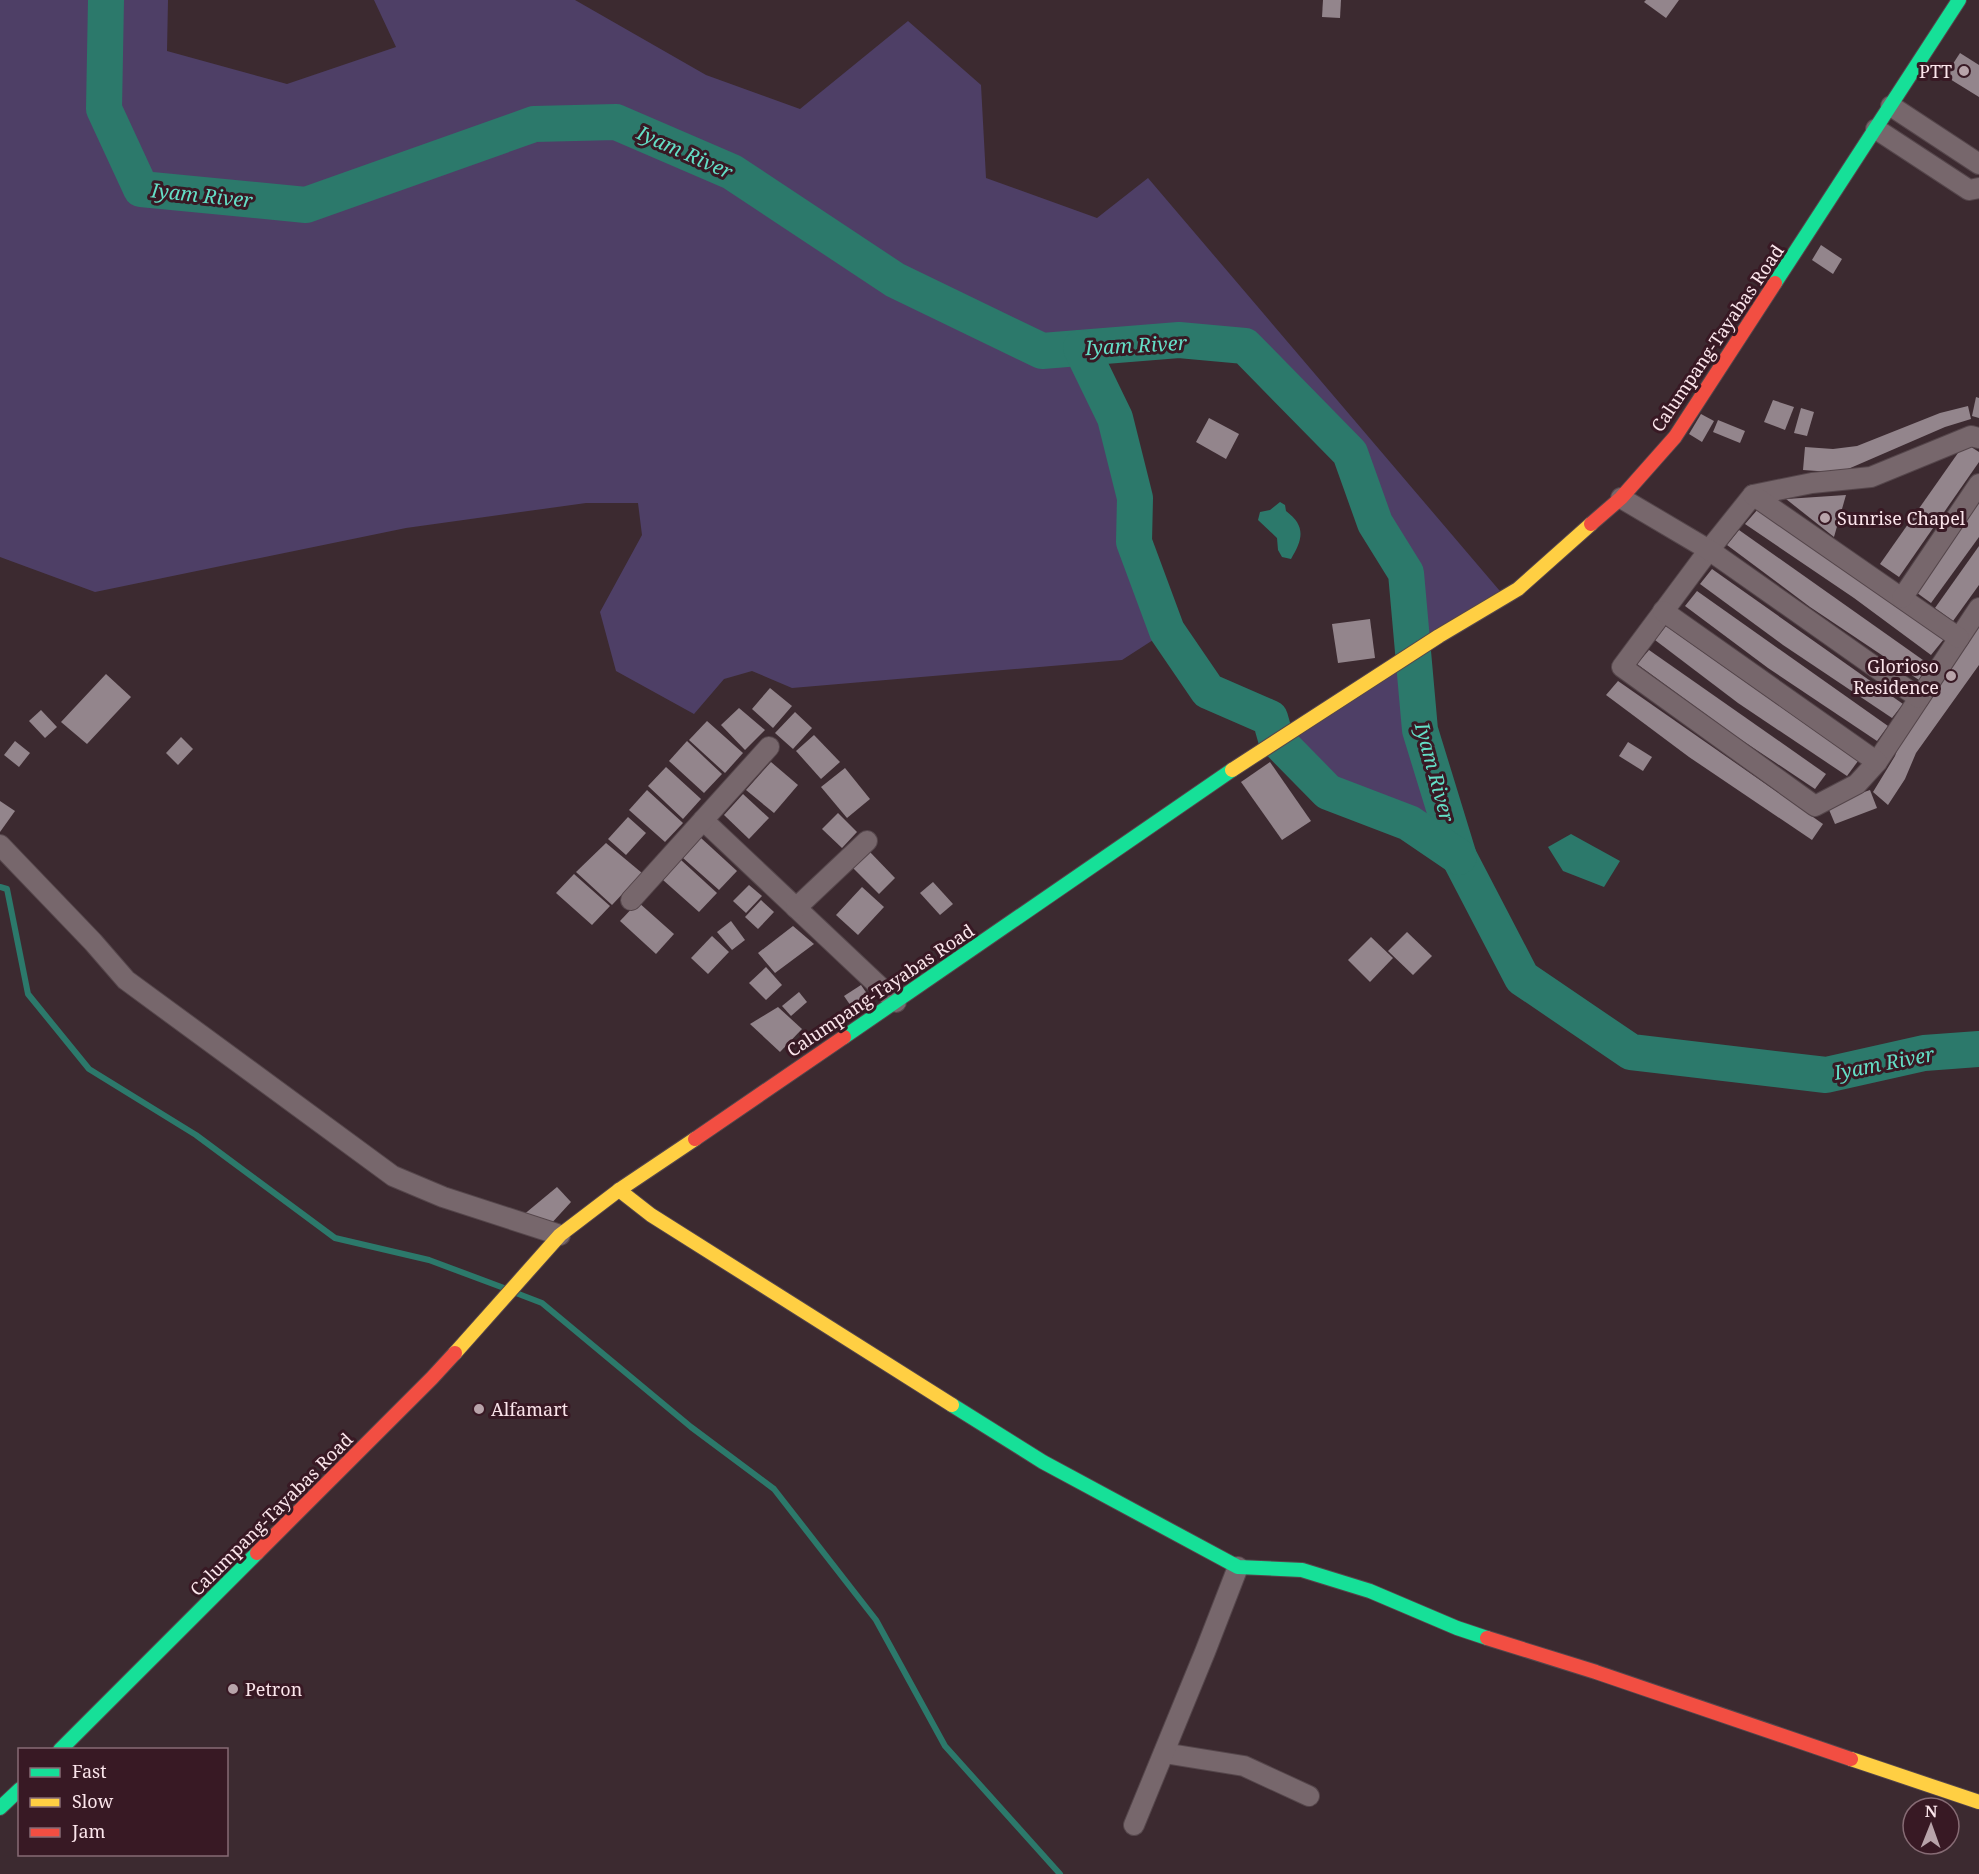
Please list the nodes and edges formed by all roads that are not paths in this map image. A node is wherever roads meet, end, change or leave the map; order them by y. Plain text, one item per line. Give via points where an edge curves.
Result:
1 (1959, 0) edge
2 (1892, 106) junction
3 (1876, 129) junction
4 (1979, 164) edge
5 (1979, 188) edge
6 (1979, 438) edge
7 (1979, 484) edge
8 (1753, 495) junction
9 (1621, 498) junction
10 (1709, 550) junction
11 (1902, 598) junction
12 (1979, 608) edge
13 (1663, 611) junction
14 (1959, 638) junction
15 (1919, 698) junction
16 (769, 747) dead end
17 (1877, 762) junction
18 (703, 820) junction
19 (867, 841) dead end
20 (0, 845) edge
21 (631, 900) dead end
22 (796, 908) junction
23 (896, 1002) junction
24 (619, 1190) junction
25 (560, 1235) junction
26 (1238, 1567) junction
27 (61, 1748) edge
28 (1164, 1753) junction
29 (18, 1791) edge
30 (1309, 1796) dead end
31 (1979, 1802) edge
32 (0, 1808) edge
33 (1134, 1825) dead end

1 - 2 main road, Calumpang-Tayabas Road
2 - 3 main road, Calumpang-Tayabas Road
2 - 4 street
3 - 5 street via 1969,190
3 - 9 main road, Calumpang-Tayabas Road via 1675,437
6 - 8 street via 1971,436 1870,477
7 - 11 street
8 - 10 street
8 - 11 street
9 - 10 street
9 - 23 main road, Calumpang-Tayabas Road via 1518,589 1271,744
10 - 13 street
10 - 15 street
11 - 14 street
12 - 14 street
13 - 17 street
13 - 17 street via 1622,667 1815,806 1857,784
14 - 15 street
15 - 17 street
16 - 18 street
18 - 21 street
18 - 22 street
19 - 22 street
20 - 25 street via 126,980 393,1176 443,1197
22 - 23 street
23 - 24 main road, Calumpang-Tayabas Road
24 - 25 main road, Calumpang-Tayabas Road
24 - 26 main road via 651,1215 1043,1462
25 - 27 main road, Calumpang-Tayabas Road via 432,1378
26 - 28 street
26 - 31 main road via 1302,1570 1358,1587 1457,1628
28 - 30 street via 1244,1766
28 - 33 street
29 - 32 main road

